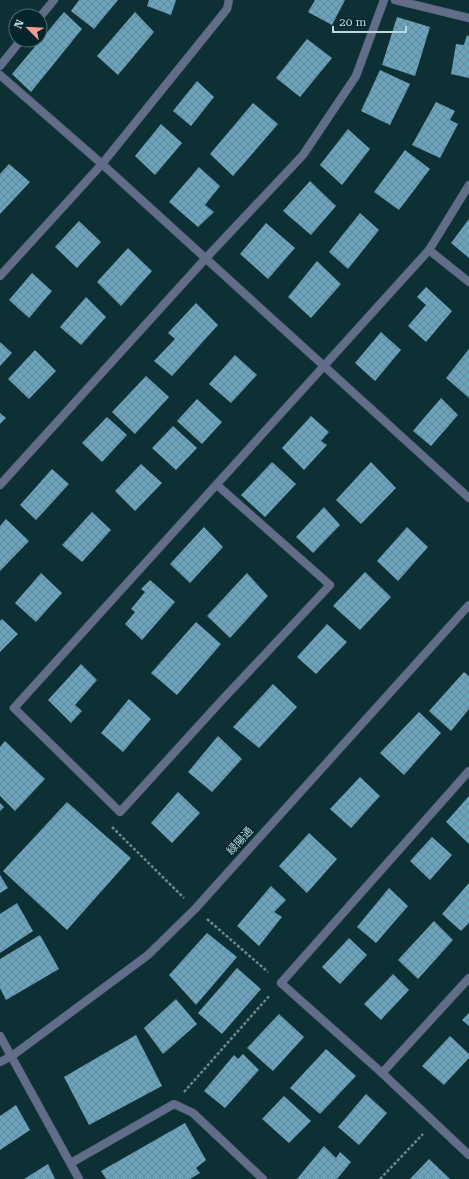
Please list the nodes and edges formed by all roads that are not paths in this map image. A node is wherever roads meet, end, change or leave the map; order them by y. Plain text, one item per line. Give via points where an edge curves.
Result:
1 (54, 0) edge
2 (229, 0) edge
3 (384, 0) edge
4 (395, 0) edge
5 (47, 8) edge
6 (469, 18) edge
7 (15, 48) edge
8 (0, 66) edge
9 (0, 75) edge
10 (102, 164) junction
11 (469, 185) edge
12 (429, 250) junction
13 (206, 258) junction
14 (0, 276) edge
15 (469, 282) edge
16 (324, 366) junction
17 (0, 485) edge
18 (217, 485) junction
19 (469, 498) edge
20 (469, 605) edge
21 (469, 771) edge
22 (469, 978) edge
23 (0, 1036) edge
24 (12, 1056) junction
25 (0, 1062) edge
26 (382, 1073) junction
27 (469, 1155) edge
28 (71, 1163) junction
29 (79, 1179) edge
30 (263, 1179) edge

1 - 5 street
2 - 10 street via 227,9
3 - 13 street via 356,76 303,155
4 - 6 street
7 - 8 street
9 - 10 street
10 - 13 street
10 - 14 street
11 - 12 street
12 - 15 street
12 - 16 street
13 - 16 street
13 - 17 street
16 - 18 street
16 - 19 street
18 - 18 street via 330,585 120,812 14,708
20 - 24 street, 緑陽通 via 195,909 148,955
21 - 26 street via 281,983
22 - 26 street
23 - 24 street
24 - 25 street, 緑陽通
24 - 28 street
26 - 27 street
28 - 29 street
28 - 30 street via 174,1104 193,1113

